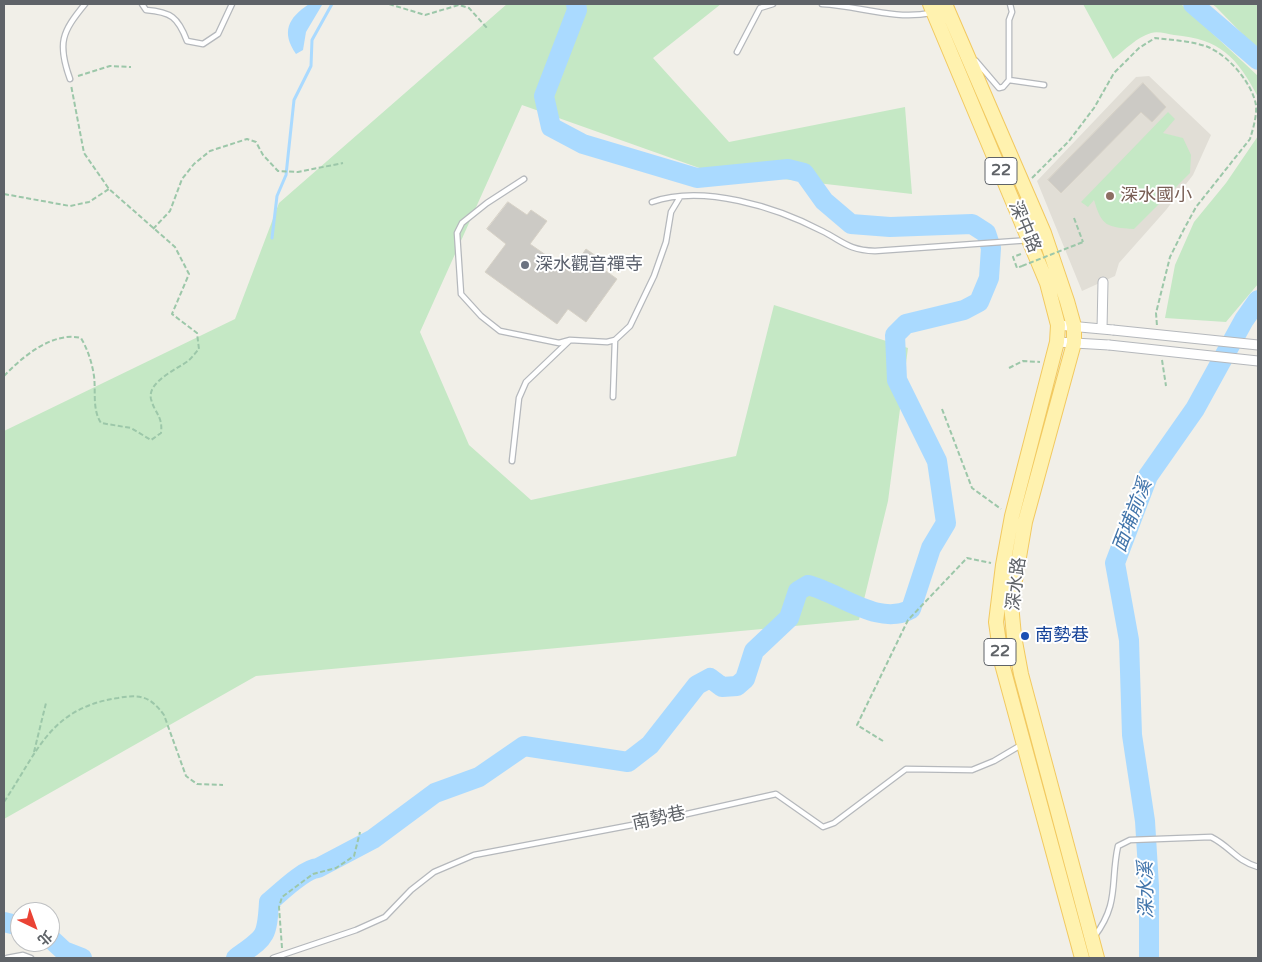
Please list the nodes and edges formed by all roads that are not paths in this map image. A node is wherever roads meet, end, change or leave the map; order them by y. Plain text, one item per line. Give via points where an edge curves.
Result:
1 (85, 4) edge
2 (142, 4) edge
3 (232, 4) edge
4 (773, 4) edge
5 (822, 4) edge
6 (1010, 4) edge
7 (939, 7) edge
8 (963, 46) junction
9 (737, 52) dead end
10 (70, 79) road end
11 (1009, 80) junction
12 (1044, 85) dead end
13 (524, 179) dead end
14 (680, 197) junction
15 (652, 202) dead end
16 (1044, 233) junction
17 (1030, 240) junction
18 (1103, 282) dead end
19 (1058, 325) junction
20 (1074, 326) junction
21 (1102, 329) junction
22 (570, 340) junction
23 (614, 340) junction
24 (1057, 342) junction
25 (1074, 344) junction
26 (1258, 346) edge
27 (1258, 361) edge
28 (613, 397) dead end
29 (512, 461) dead end
30 (1031, 741) junction
31 (1258, 867) edge
32 (1092, 940) junction
33 (7, 958) edge
34 (31, 958) edge
35 (273, 958) edge
36 (1082, 958) edge
37 (1097, 958) edge

1 - 10 lane via 69,23 62,39
2 - 3 lane via 146,10 166,12 180,24 187,41 203,44 218,34
4 - 9 lane via 760,8
5 - 7 lane via 843,5 893,16 913,16
6 - 11 lane
7 - 8 main road, 深中路 / 22
7 - 17 main road, 深中路 / 22
8 - 11 lane via 999,88
8 - 16 main road, 深中路 / 22
11 - 12 lane
13 - 22 lane via 487,203 462,224 457,233 461,294 480,316 500,331 559,343
14 - 15 lane
14 - 17 lane via 717,198 784,213 843,245 860,250
14 - 23 lane via 671,212 666,242 654,276 630,326
16 - 17 lane
16 - 20 main road, 深中路 / 22
17 - 19 main road, 深中路 / 22 via 1047,283
18 - 21 street
19 - 20 street
19 - 24 main road, 深中路 / 22
20 - 21 street
20 - 25 main road, 深水路 / 22
21 - 26 street, bridge
22 - 23 lane
22 - 29 lane via 526,382 520,398
23 - 28 lane
24 - 25 street
24 - 30 main road, 深水路 / 22 via 1012,516 996,622 1002,664
25 - 27 street, bridge
25 - 30 main road, 深水路 / 22 via 1025,522 1011,604
30 - 32 main road, 深水路 / 22
30 - 35 lane, 南勢巷 via 972,770 906,769 834,823 822,827 776,794 670,818 474,855 434,872 385,917
30 - 36 main road, 深水路 / 22
31 - 32 lane via 1242,862 1211,838 1130,840 1118,846 1115,892 1105,920
32 - 37 main road, 深水路 / 22
33 - 34 lane via 23,955

